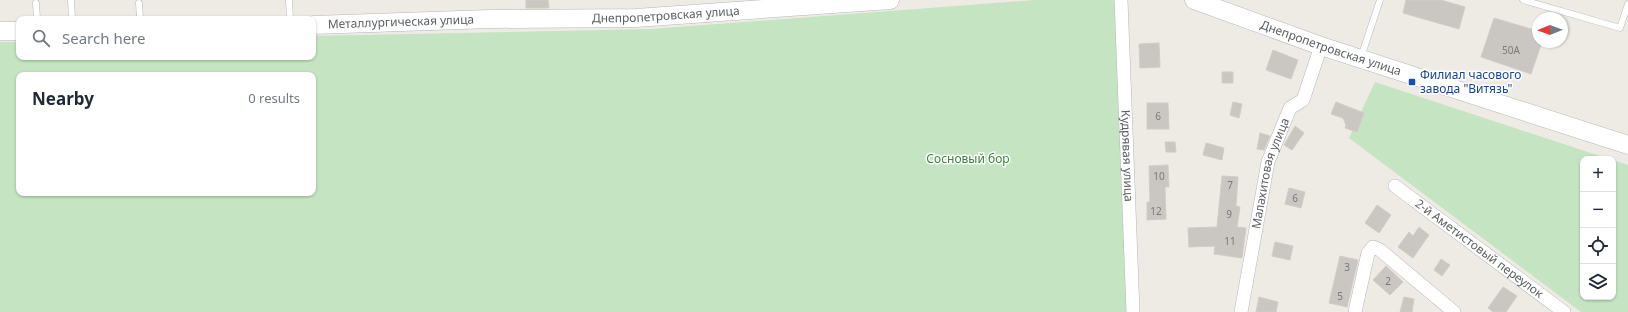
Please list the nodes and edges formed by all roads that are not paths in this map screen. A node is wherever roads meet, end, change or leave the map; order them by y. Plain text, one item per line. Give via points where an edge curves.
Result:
1 (71, 0) edge
2 (290, 0) edge
3 (890, 0) edge
4 (1120, 0) edge
5 (1199, 0) edge
6 (1380, 0) edge
7 (1523, 0) edge
8 (139, 3) dead end
9 (36, 4) dead end
10 (1628, 4) edge
11 (37, 16) edge
12 (72, 16) edge
13 (140, 16) edge
14 (290, 16) edge
15 (490, 19) joint
16 (316, 25) edge
17 (0, 31) edge
18 (16, 31) edge
19 (1321, 46) junction
20 (1361, 59) junction
21 (1628, 145) edge
22 (1395, 186) dead end
23 (1132, 312) edge
24 (1241, 312) edge
25 (1355, 312) edge
26 (1454, 312) edge
27 (1564, 312) edge

1 - 12 lane
2 - 14 lane
3 - 15 street, Днепропетровская улица via 636,18
4 - 23 street, Кудрявая улица
5 - 19 street, Днепропетровская улица
6 - 20 lane
7 - 10 lane via 1620,28
8 - 13 lane
9 - 11 lane
15 - 16 street, Металлургическая улица
17 - 18 street
19 - 20 street, Днепропетровская улица
19 - 24 street, Малахитовая улица via 1303,100 1290,108 1268,162
20 - 21 street, Днепропетровская улица
22 - 27 street, 2-й Аметистовый переулок
25 - 26 street via 1368,253 1373,247 1380,250

